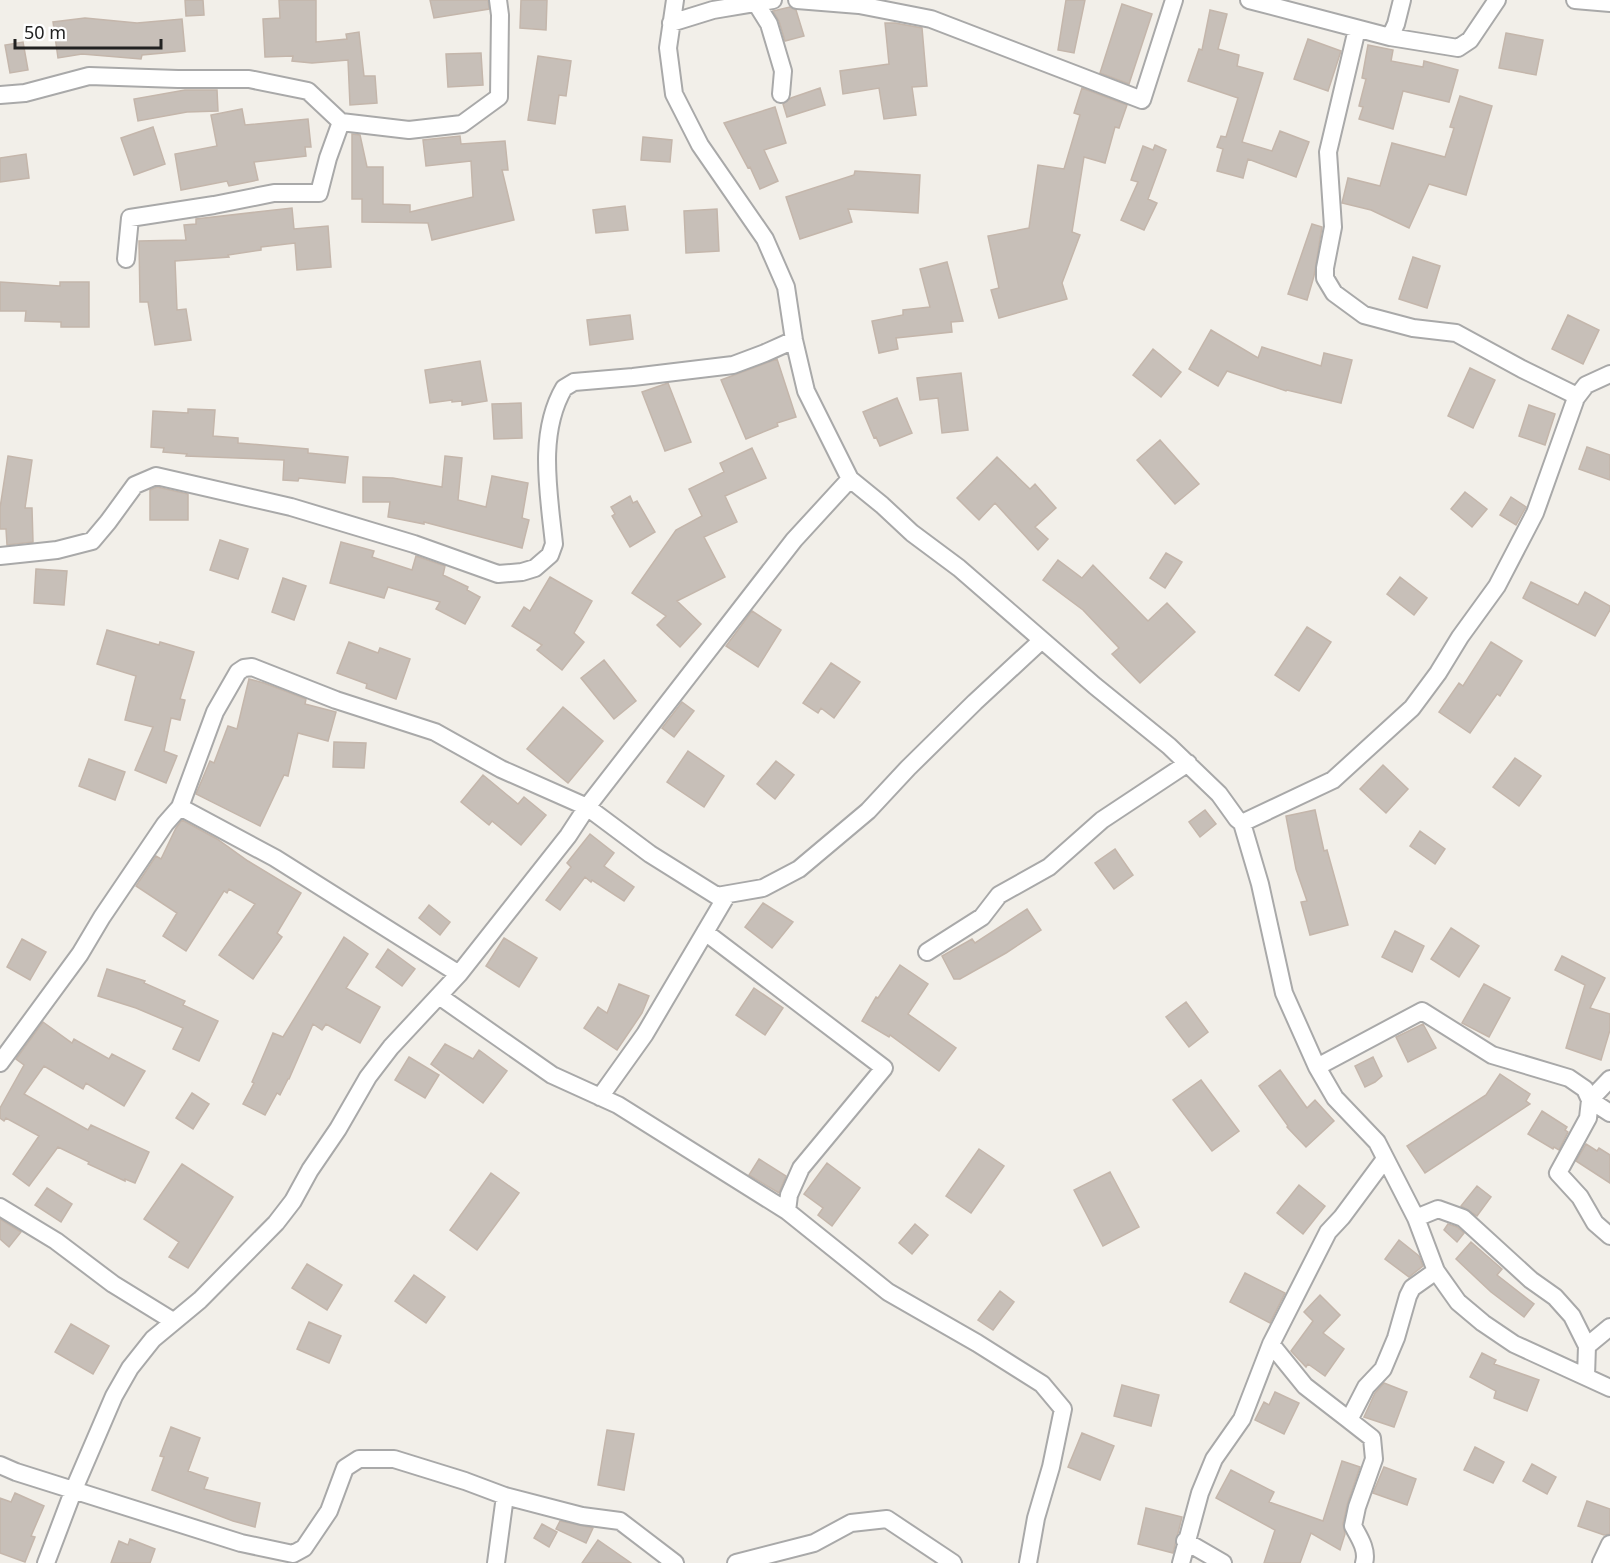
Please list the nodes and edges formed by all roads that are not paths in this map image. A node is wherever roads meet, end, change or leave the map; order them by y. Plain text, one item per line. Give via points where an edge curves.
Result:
1 (498, 0) edge
2 (675, 0) edge
3 (772, 0) edge
4 (796, 0) edge
5 (1174, 0) edge
6 (1250, 0) edge
7 (1402, 0) edge
8 (1497, 0) edge
9 (1575, 0) edge
10 (755, 2) edge
11 (1610, 3) edge
12 (671, 23) junction
13 (1357, 29) junction
14 (1390, 37) junction
15 (781, 94) dead end
16 (0, 95) edge
17 (341, 122) junction
18 (126, 259) dead end
19 (794, 340) junction
20 (1610, 374) edge
21 (1577, 396) junction
22 (850, 479) junction
23 (0, 556) edge
24 (1042, 640) junction
25 (1188, 763) junction
26 (180, 807) junction
27 (587, 807) junction
28 (1242, 823) junction
29 (727, 895) junction
30 (705, 932) junction
31 (927, 952) dead end
32 (459, 974) junction
33 (439, 996) junction
34 (0, 1063) edge
35 (1317, 1067) junction
36 (1610, 1078) edge
37 (600, 1097) junction
38 (1590, 1100) junction
39 (1610, 1113) edge
40 (1385, 1159) junction
41 (0, 1207) edge
42 (786, 1211) junction
43 (1416, 1218) junction
44 (1610, 1236) edge
45 (1436, 1271) junction
46 (173, 1321) junction
47 (1610, 1327) edge
48 (1271, 1344) junction
49 (1587, 1346) junction
50 (1586, 1376) junction
51 (1610, 1388) edge
52 (1349, 1420) junction
53 (0, 1465) edge
54 (74, 1489) junction
55 (505, 1496) junction
56 (1185, 1541) junction
57 (1610, 1544) edge
58 (46, 1563) edge
59 (496, 1563) edge
60 (675, 1563) edge
61 (736, 1563) edge
62 (953, 1563) edge
63 (1028, 1563) edge
64 (1181, 1563) edge
65 (1223, 1563) edge
66 (1364, 1563) edge
67 (1601, 1563) edge

1 - 17 street via 499,97 462,124 409,130
2 - 12 street
3 - 10 street
4 - 5 street via 859,6 931,20 1142,100
6 - 13 street
7 - 14 street
8 - 14 street via 1470,40 1458,48
9 - 11 street
10 - 12 street
10 - 15 street via 769,24 783,71
12 - 19 street via 668,48 675,94 700,146 765,239 786,286
13 - 14 street
13 - 21 street via 1328,152 1333,227 1325,278 1334,293 1364,315 1413,328 1456,333
16 - 17 street via 25,93 89,76 249,79 308,91
17 - 18 street via 319,193 274,193 129,218
19 - 22 street via 806,391
19 - 23 street via 733,364 574,382 564,388 551,424 546,465 555,544 550,555 535,568 522,572 498,574 291,507 156,476 135,485 92,541 57,550
20 - 21 street via 1586,385
21 - 28 street via 1535,513 1497,586 1412,708 1333,780
22 - 24 street
22 - 27 street via 794,540
24 - 25 street
24 - 29 street via 958,718 868,811 799,869 763,888
25 - 28 street
25 - 31 street via 1102,820 1049,867 999,895 982,917
26 - 27 street via 215,712 238,672 252,667 435,732 501,769
26 - 32 street via 275,858
26 - 34 street
27 - 29 street via 650,854 717,896
27 - 32 street
28 - 35 street via 1284,993
29 - 30 street
30 - 37 street via 645,1034
30 - 42 street via 884,1068 801,1168
32 - 33 street
33 - 37 street via 552,1075
33 - 46 street via 368,1077 276,1223 200,1300
35 - 38 street via 1422,1011 1492,1055 1569,1078 1585,1089
35 - 40 street via 1335,1098 1377,1142
36 - 38 street
37 - 42 street
38 - 39 street
38 - 44 street via 1588,1118 1558,1173 1580,1197 1594,1223
40 - 43 street
40 - 48 street via 1328,1232
41 - 46 street
42 - 63 street via 888,1292 1042,1384 1063,1409
43 - 45 street
43 - 49 street via 1438,1209 1463,1218 1555,1297 1572,1316
45 - 50 street via 1458,1302 1483,1323 1514,1344
45 - 52 street via 1412,1288 1383,1369 1366,1387
46 - 54 street via 130,1368
47 - 49 street
48 - 52 street via 1305,1386
48 - 56 street via 1242,1419 1203,1485
49 - 50 street
50 - 51 street
52 - 66 street via 1372,1438 1374,1459 1353,1526 1362,1543
53 - 54 street
54 - 55 street via 241,1543 293,1554 304,1548 329,1511 345,1468 359,1459 394,1459
54 - 58 street
55 - 59 street
55 - 60 street via 582,1516 620,1521
56 - 64 street
56 - 65 street
57 - 67 street
61 - 62 street via 814,1543 851,1523 887,1519

